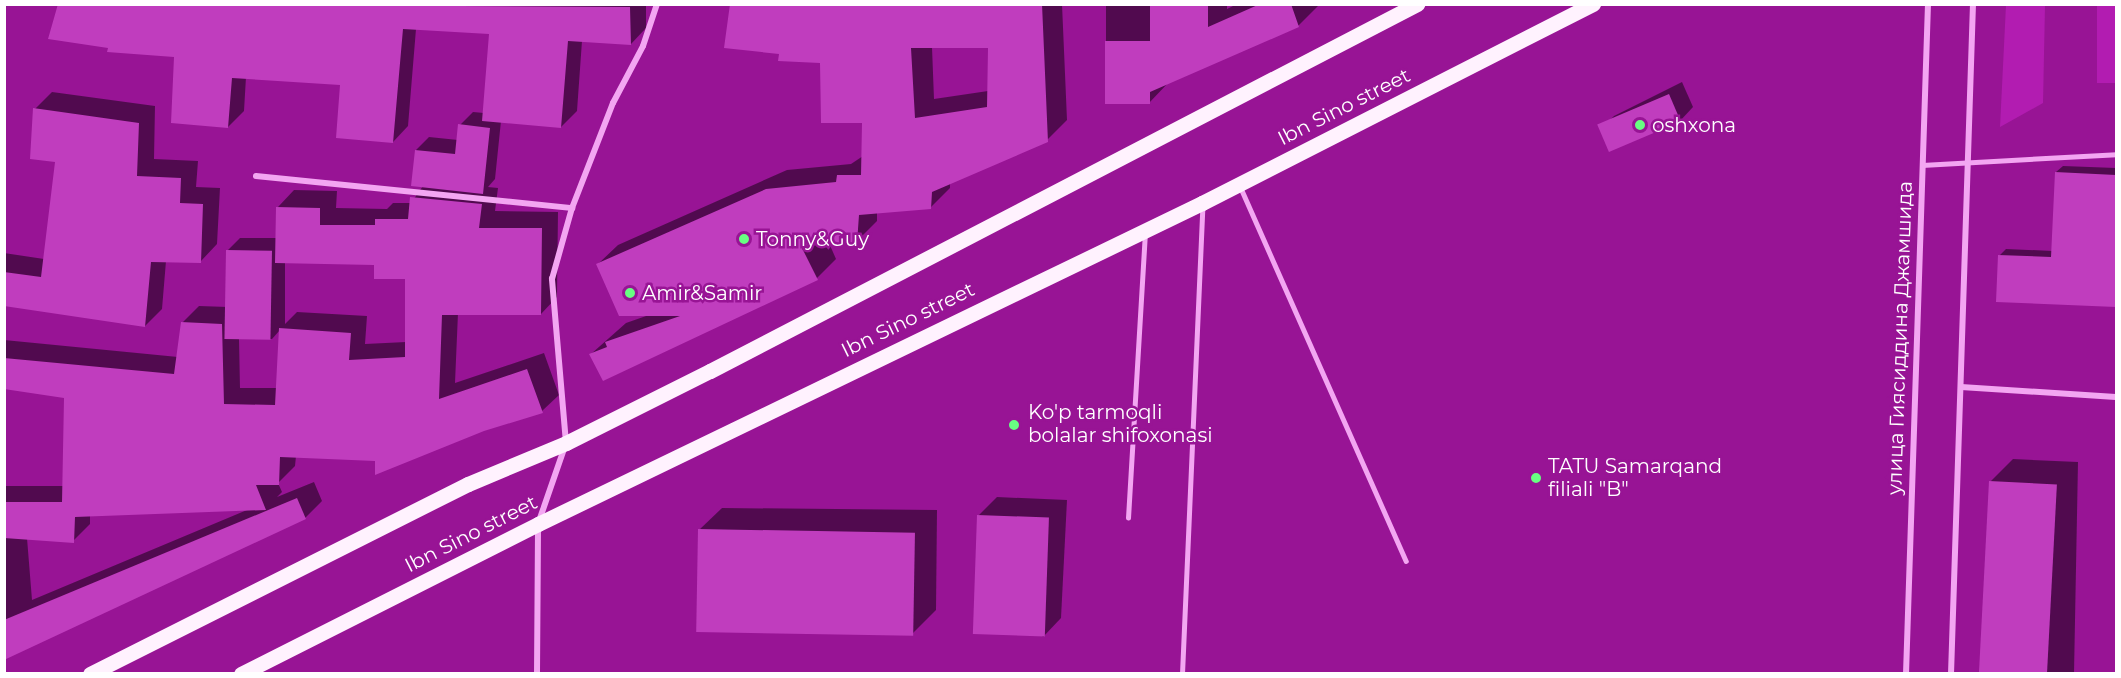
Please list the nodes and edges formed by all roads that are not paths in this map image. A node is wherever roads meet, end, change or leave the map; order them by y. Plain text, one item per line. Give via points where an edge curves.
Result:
1 (657, 4) edge
2 (1417, 4) edge
3 (1593, 4) edge
4 (1928, 4) edge
5 (1972, 4) edge
6 (2116, 154) edge
7 (1968, 162) junction
8 (1923, 165) junction
9 (256, 176) dead end
10 (1239, 184) junction
11 (1202, 202) junction
12 (572, 208) junction
13 (1145, 228) junction
14 (1961, 387) junction
15 (2116, 397) edge
16 (566, 443) junction
17 (1128, 518) dead end
18 (538, 524) junction
19 (1406, 561) dead end
20 (90, 674) edge
21 (241, 674) edge
22 (537, 674) edge
23 (1182, 674) edge
24 (1906, 674) edge
25 (1951, 674) edge

1 - 12 street via 643,46 613,103
2 - 16 main road
3 - 10 main road, Ibn Sino street
4 - 8 street, улица Гиясиддина Джамшида
5 - 7 street
6 - 7 lane
7 - 8 lane
7 - 14 street
8 - 24 street, улица Гиясиддина Джамшида
9 - 12 street
10 - 11 main road, Ibn Sino street
10 - 19 lane
11 - 13 main road, Ibn Sino street
11 - 23 lane
12 - 16 street via 552,279
13 - 17 lane
13 - 18 main road, Ibn Sino street
14 - 15 street
14 - 25 street
16 - 18 street
16 - 20 main road via 468,483
18 - 21 main road, Ibn Sino street
18 - 22 street

